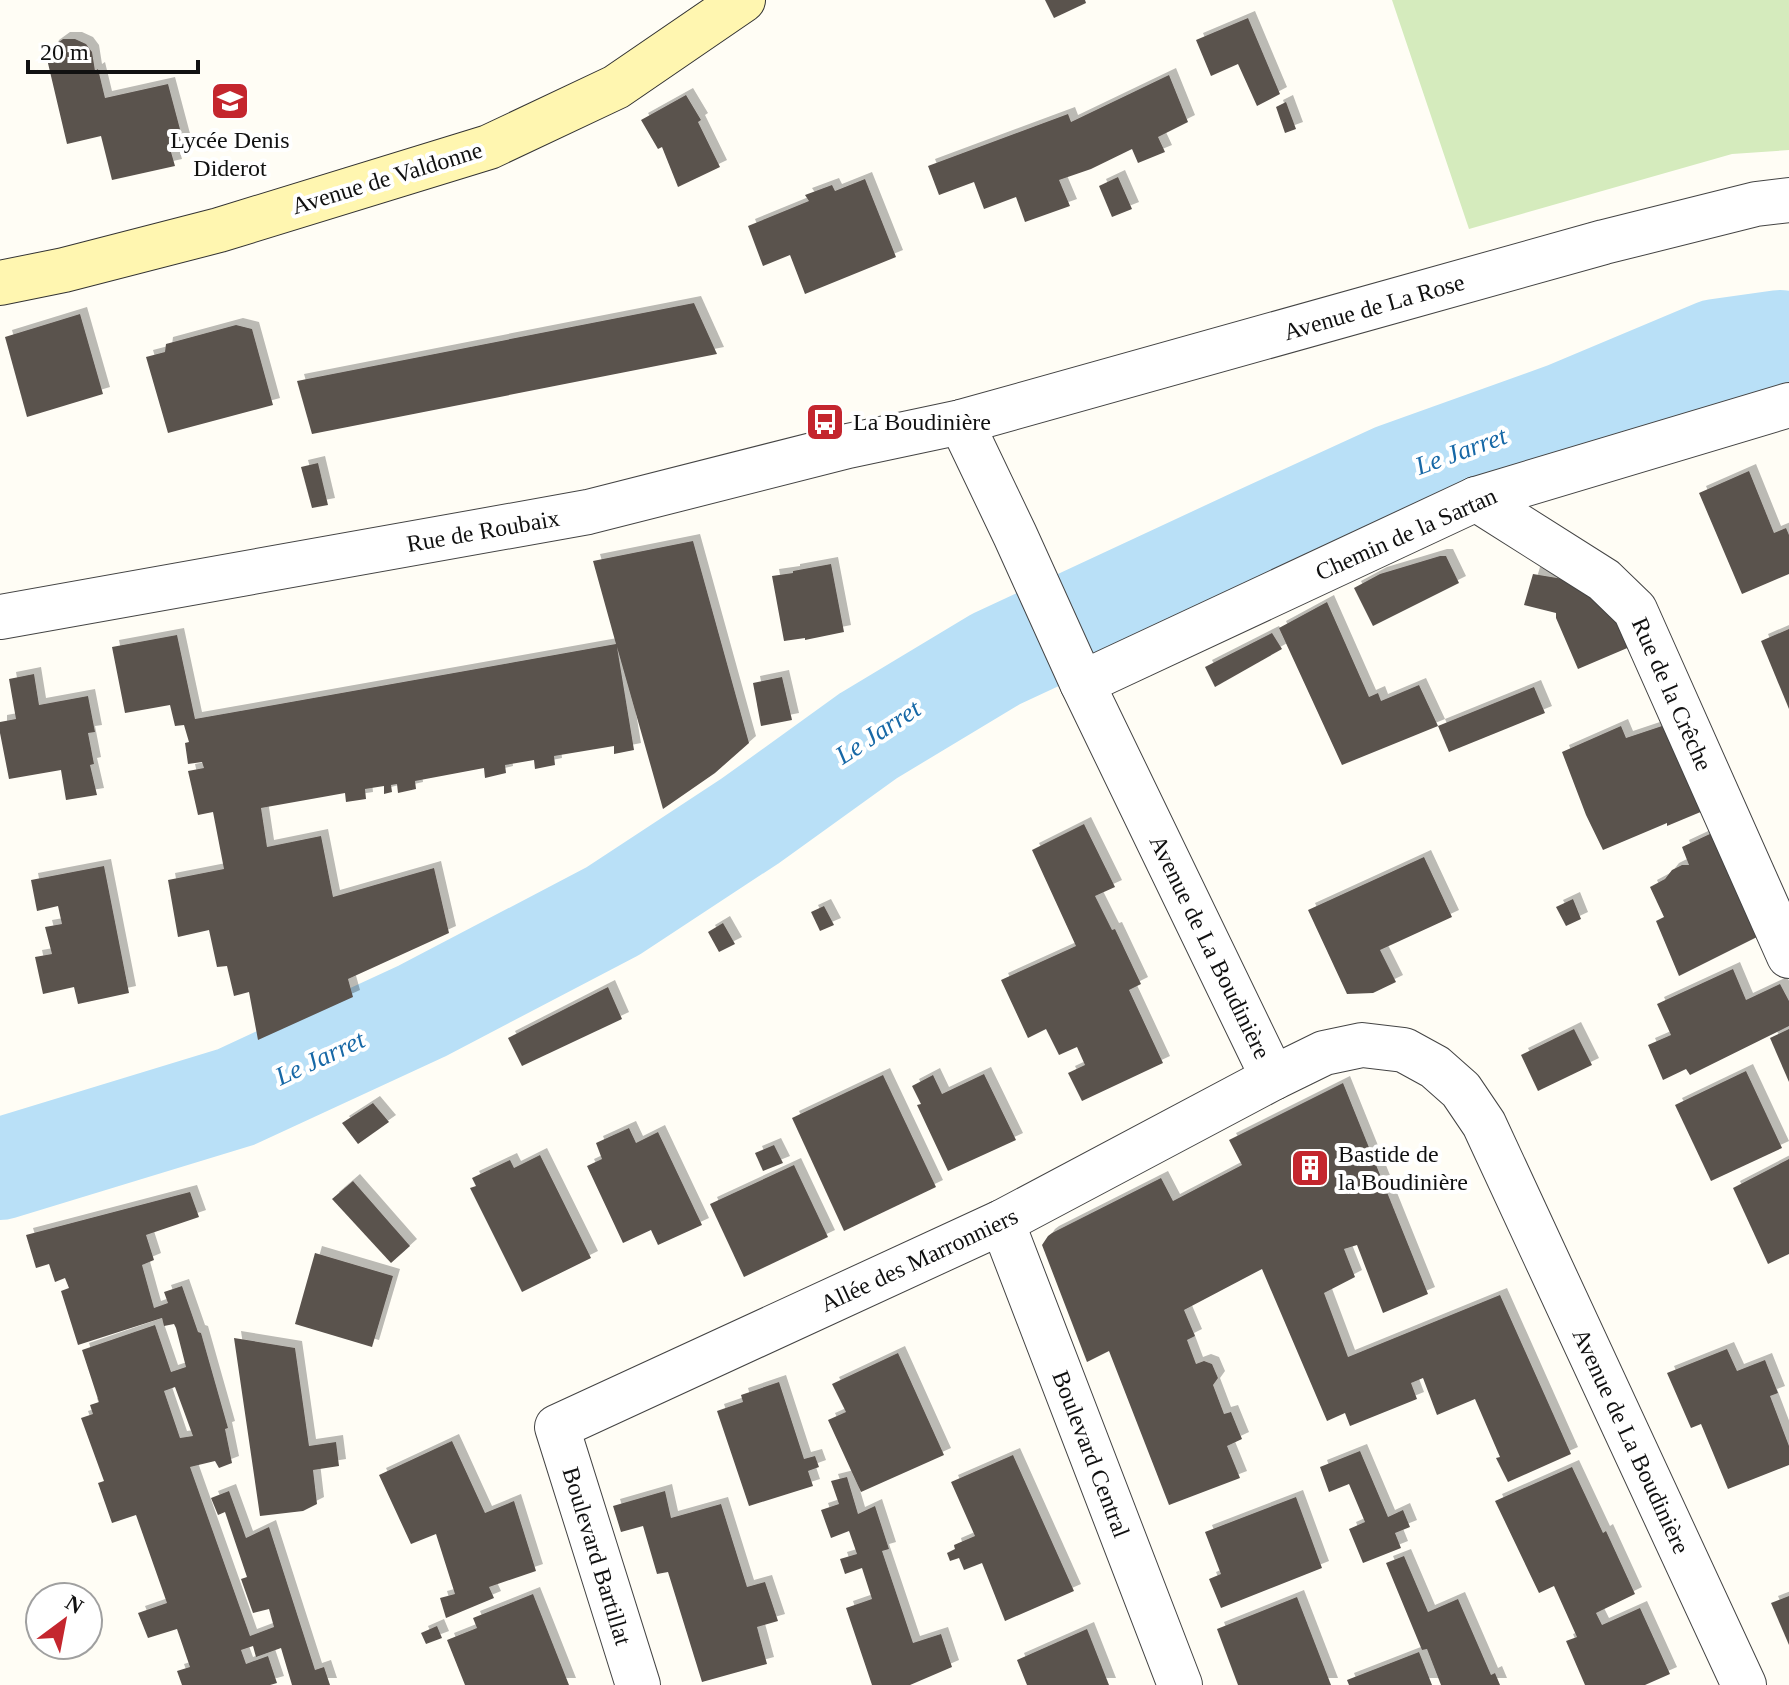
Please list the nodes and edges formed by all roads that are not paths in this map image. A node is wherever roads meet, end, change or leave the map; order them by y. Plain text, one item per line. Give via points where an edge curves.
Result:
1 (743, 0) edge
2 (1789, 200) edge
3 (0, 283) edge
4 (1789, 405) edge
5 (961, 422) junction
6 (1476, 499) junction
7 (0, 617) edge
8 (1082, 683) junction
9 (1789, 956) edge
10 (1273, 1078) junction
11 (1002, 1222) junction
12 (557, 1427) joint
13 (638, 1685) edge
14 (1180, 1685) edge
15 (1744, 1685) edge

1 - 3 street, Avenue de Valdonne via 616,87 489,147 219,230
2 - 5 street, Avenue de La Rose via 1604,242
4 - 6 street, Chemin de la Sartan
5 - 7 street, Rue de Roubaix via 588,512
5 - 8 street, Avenue de La Boudinière
6 - 8 street, Chemin de la Sartan
6 - 9 street, Rue de la Crêche via 1604,580 1635,610
8 - 10 street, Avenue de La Boudinière
10 - 11 street, Allée des Marronniers
10 - 15 street, Avenue de La Boudinière via 1324,1053 1362,1045 1404,1050 1461,1090 1484,1124
11 - 12 street, Allée des Marronniers
11 - 14 street, Boulevard Central
12 - 13 street, Boulevard Bartillat

